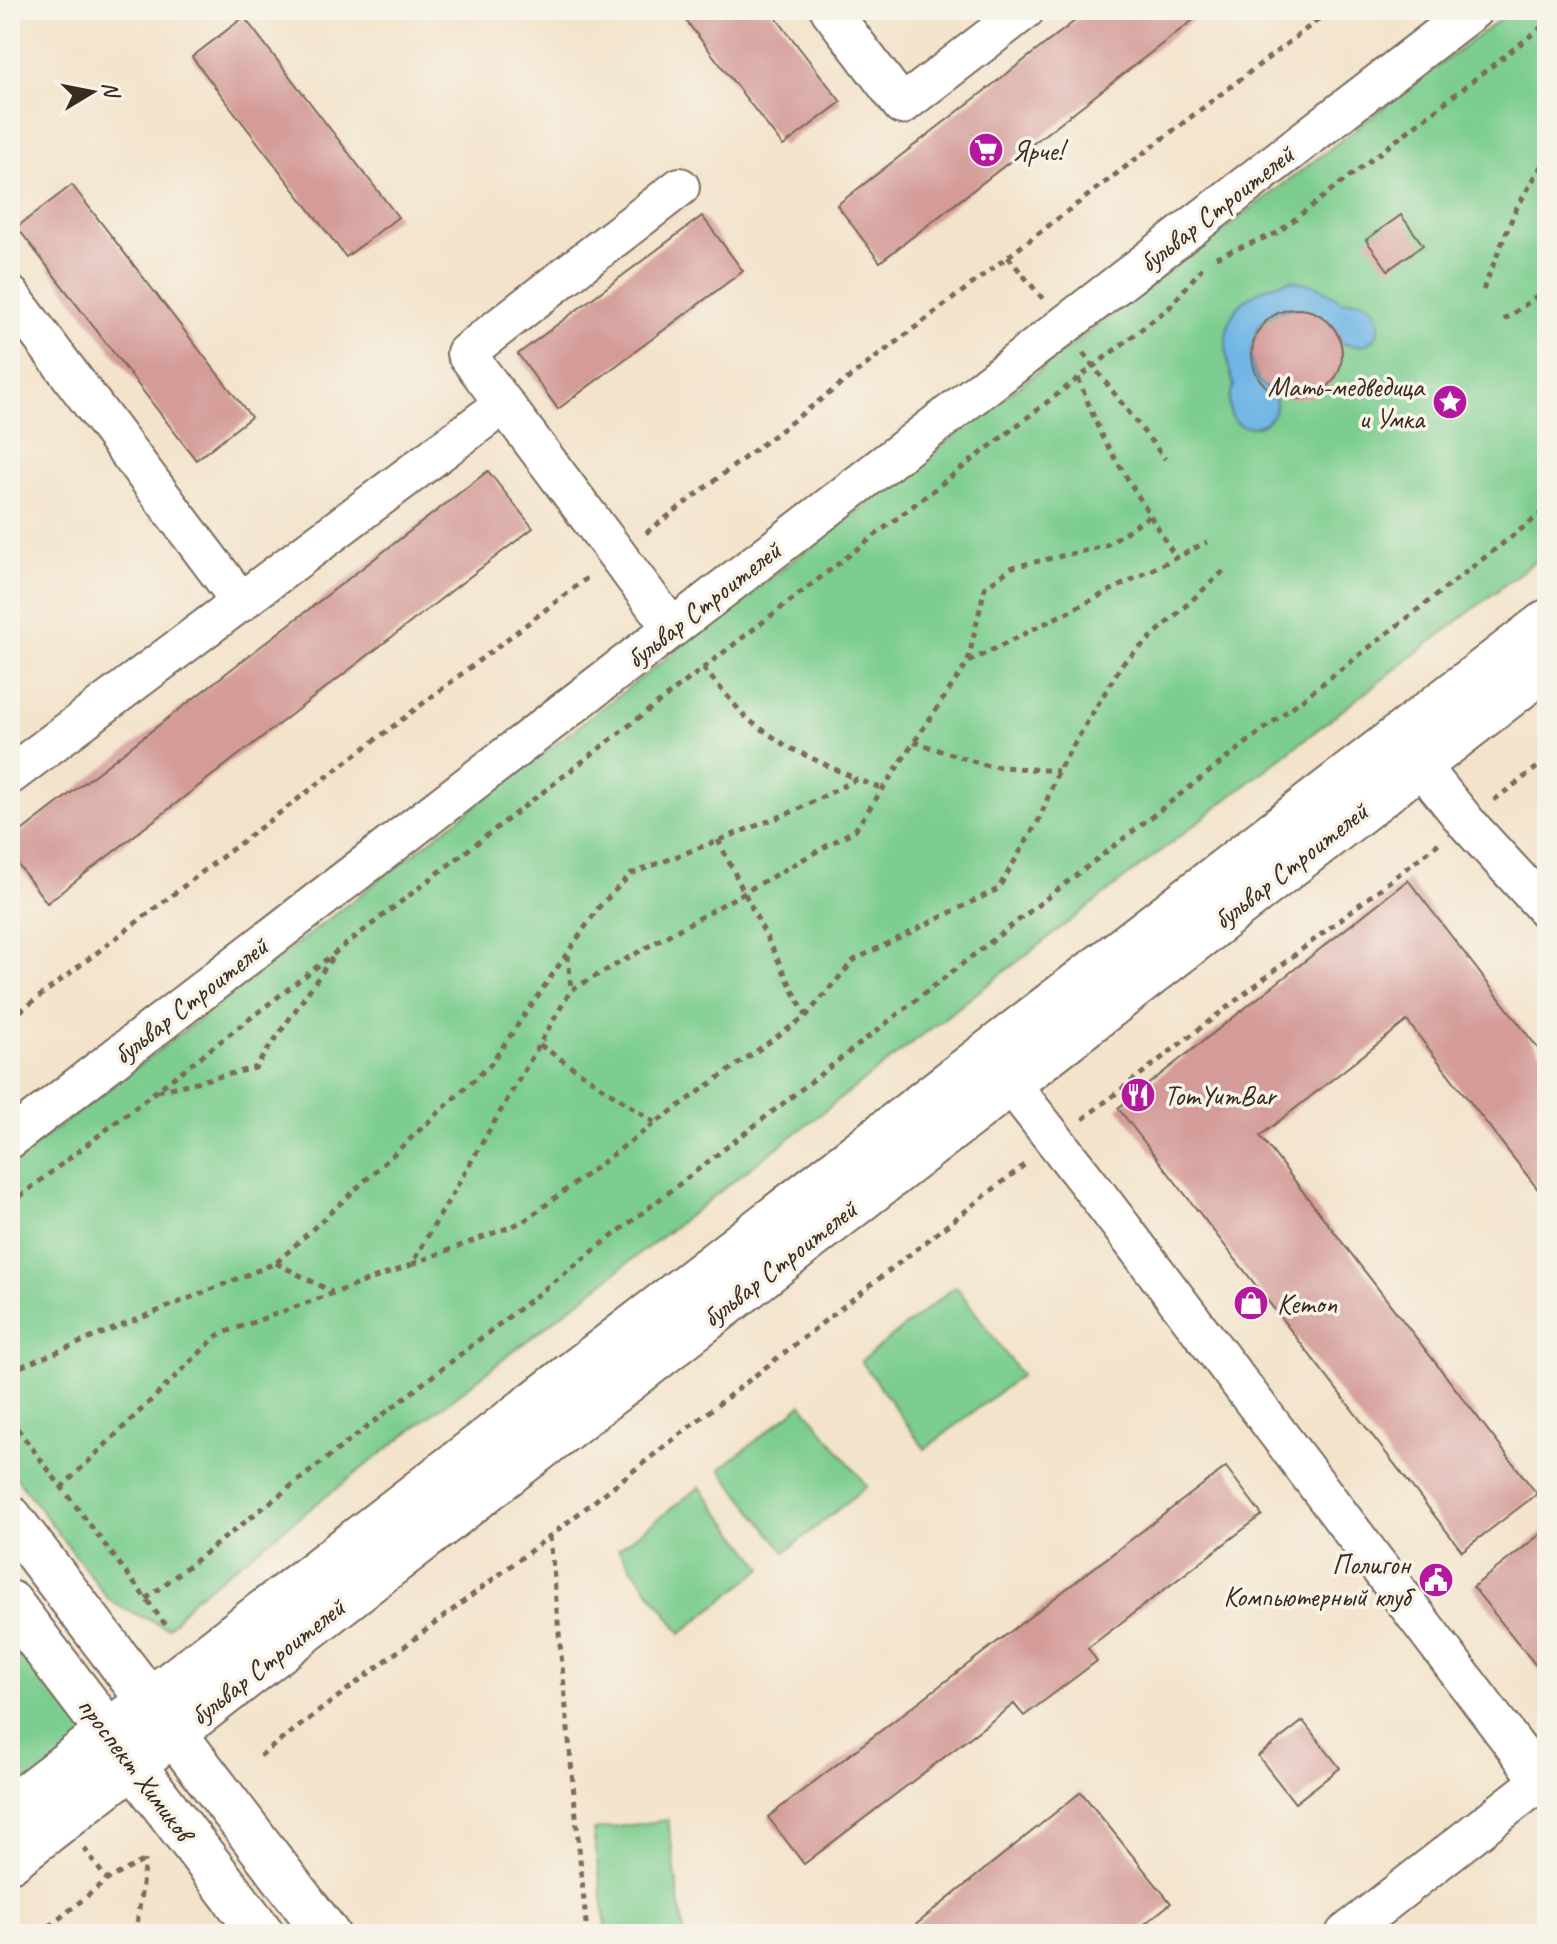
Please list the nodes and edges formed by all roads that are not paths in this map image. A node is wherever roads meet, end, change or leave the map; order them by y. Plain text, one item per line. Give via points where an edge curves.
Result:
1 (830, 10) edge
2 (1025, 10) edge
3 (1473, 10) edge
4 (680, 187) dead end
5 (10, 295) edge
6 (504, 404) junction
7 (241, 602) junction
8 (1547, 622) edge
9 (672, 628) junction
10 (1547, 666) edge
11 (1420, 765) junction
12 (10, 775) edge
13 (1547, 910) edge
14 (1010, 1083) junction
15 (10, 1139) edge
16 (10, 1518) edge
17 (10, 1603) edge
18 (148, 1700) junction
19 (174, 1734) junction
20 (121, 1748) junction
21 (1542, 1788) edge
22 (10, 1808) edge
23 (10, 1860) edge
24 (262, 1934) edge
25 (327, 1934) edge
26 (1345, 1934) edge

1 - 2 street via 902,105
3 - 9 street, бульвар Строителей
4 - 6 street via 466,353
5 - 7 street
6 - 7 street
6 - 9 street
7 - 12 street
8 - 18 main road, бульвар Строителей
9 - 15 street, бульвар Строителей
10 - 11 main road, бульвар Строителей
11 - 13 street
11 - 14 main road, бульвар Строителей
14 - 19 main road, бульвар Строителей
14 - 21 street
16 - 18 main road, проспект Химиков
17 - 20 main road, проспект Химиков
18 - 19 main road, проспект Химиков
18 - 20 main road, бульвар Строителей
19 - 20 main road, бульвар Строителей
19 - 25 main road, проспект Химиков
20 - 22 main road, бульвар Строителей
20 - 23 main road, бульвар Строителей
20 - 24 main road, проспект Химиков
21 - 26 street

